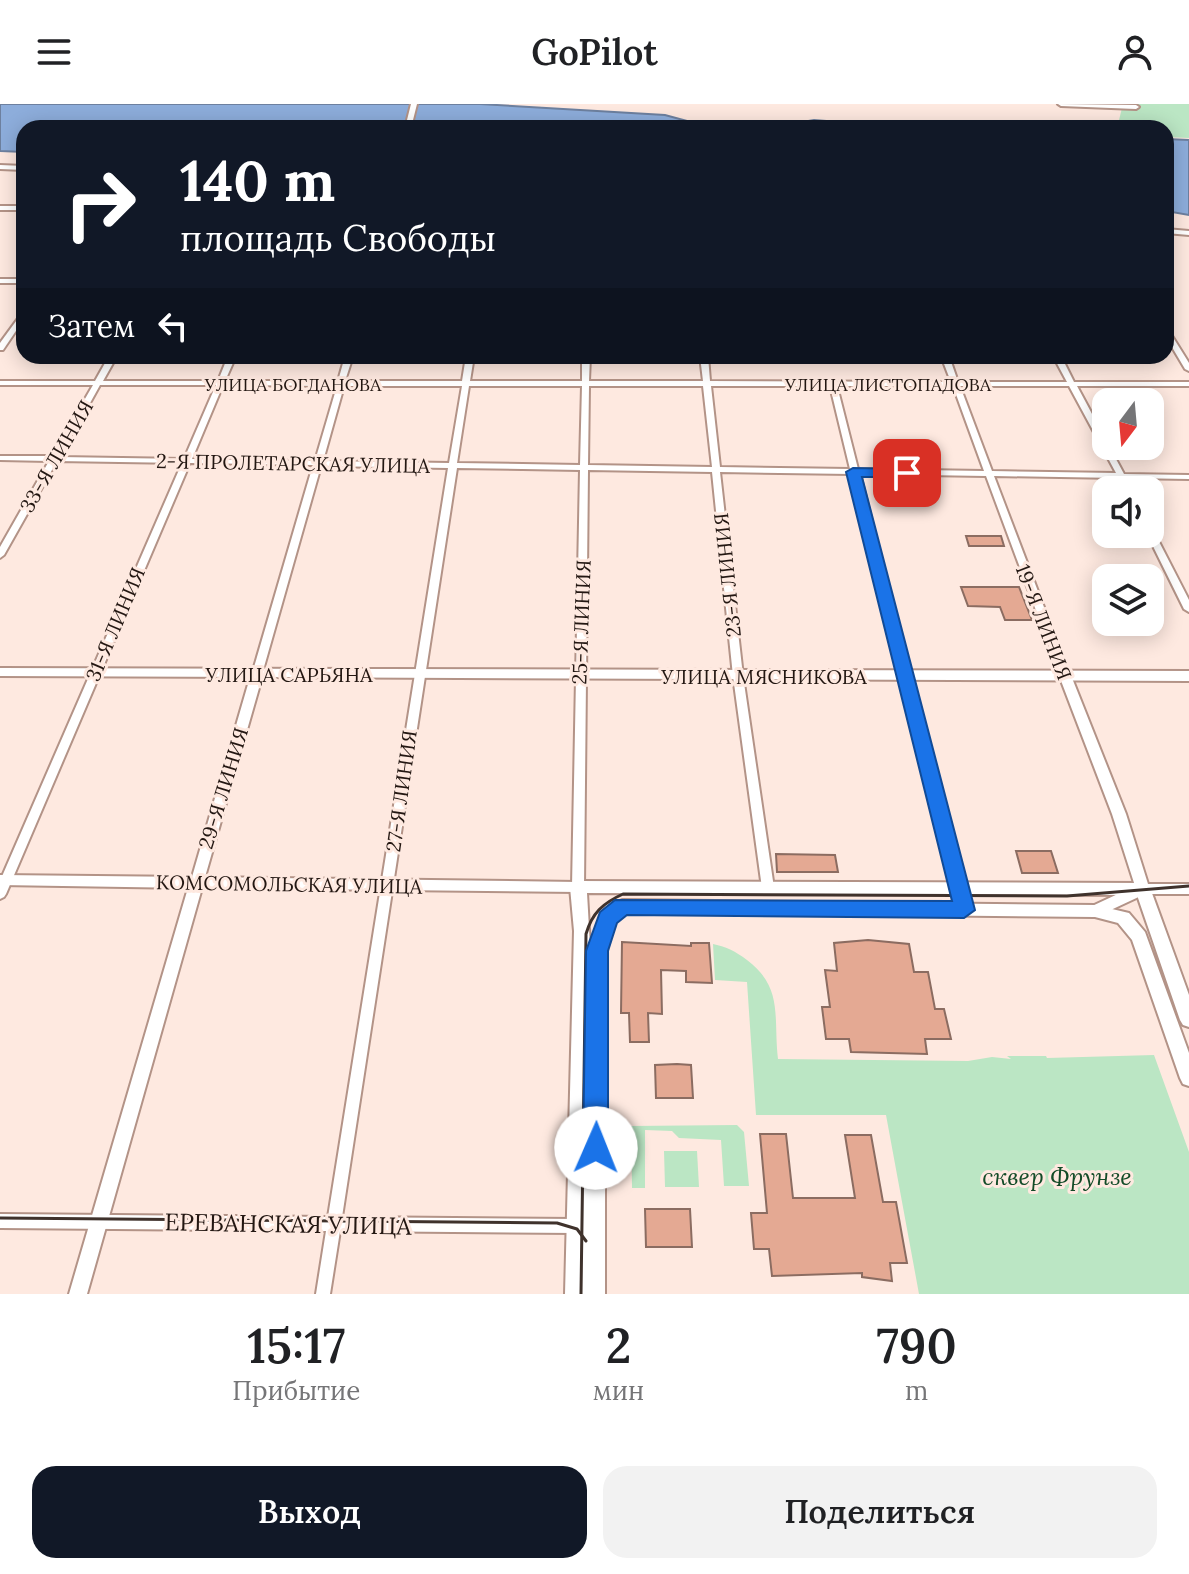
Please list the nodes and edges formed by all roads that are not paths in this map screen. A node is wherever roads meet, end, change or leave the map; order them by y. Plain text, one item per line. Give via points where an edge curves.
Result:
1 (1061, 104) edge
2 (1136, 107) dead end
3 (16, 325) edge
4 (1174, 344) edge
5 (0, 348) edge
6 (109, 364) edge
7 (228, 364) edge
8 (347, 364) edge
9 (469, 364) edge
10 (586, 364) edge
11 (705, 364) edge
12 (947, 364) edge
13 (1061, 364) edge
14 (1189, 369) edge
15 (0, 383) edge
16 (98, 383) junction
17 (220, 383) junction
18 (341, 383) junction
19 (708, 384) junction
20 (833, 384) junction
21 (953, 384) junction
22 (1071, 384) junction
23 (1189, 384) edge
24 (465, 385) junction
25 (586, 385) junction
26 (0, 458) edge
27 (54, 459) junction
28 (185, 461) junction
29 (317, 464) junction
30 (451, 467) junction
31 (586, 468) junction
32 (716, 470) junction
33 (853, 472) junction
34 (988, 474) junction
35 (1122, 476) joint
36 (1164, 477) edge
37 (1189, 477) edge
38 (1158, 548) edge
39 (0, 555) edge
40 (1189, 609) edge
41 (0, 672) edge
42 (94, 673) junction
43 (257, 674) junction
44 (418, 675) junction
45 (578, 675) junction
46 (738, 676) junction
47 (1189, 676) edge
48 (903, 677) junction
49 (1066, 678) junction
50 (195, 883) junction
51 (2, 885) edge
52 (387, 886) junction
53 (578, 887) junction
54 (768, 888) junction
55 (960, 889) junction
56 (1143, 889) junction
57 (1189, 889) edge
58 (622, 906) junction
59 (964, 910) junction
60 (1095, 911) junction
61 (1189, 1020) edge
62 (1189, 1078) edge
63 (0, 1221) edge
64 (101, 1221) junction
65 (334, 1226) junction
66 (576, 1226) junction
67 (78, 1294) edge
68 (323, 1294) edge
69 (575, 1294) edge
70 (595, 1294) edge

1 - 2 street
3 - 5 street
4 - 14 street
6 - 16 street, 33-Я ЛИНИЯ
7 - 17 street, 31-Я ЛИНИЯ
8 - 18 street, 29-Я ЛИНИЯ
9 - 24 street, 27-Я ЛИНИЯ
10 - 25 street, 25-Я ЛИНИЯ
11 - 19 street, 23-Я ЛИНИЯ
12 - 21 street, 19-Я ЛИНИЯ
13 - 22 street
15 - 16 street, УЛИЦА БОГДАНОВА
16 - 17 street, УЛИЦА БОГДАНОВА
16 - 27 street, 33-Я ЛИНИЯ
17 - 18 street, УЛИЦА БОГДАНОВА
17 - 28 street, 31-Я ЛИНИЯ
18 - 24 street, УЛИЦА БОГДАНОВА
18 - 29 street, 29-Я ЛИНИЯ
19 - 20 street, УЛИЦА ЛИСТОПАДОВА
19 - 25 street, УЛИЦА ЛИСТОПАДОВА
19 - 32 street, 23-Я ЛИНИЯ
20 - 21 street, УЛИЦА ЛИСТОПАДОВА
20 - 33 street
21 - 22 street, УЛИЦА ЛИСТОПАДОВА
21 - 34 street, 19-Я ЛИНИЯ
22 - 23 street, УЛИЦА ЛИСТОПАДОВА
22 - 35 street
24 - 25 street, УЛИЦА БОГДАНОВА
24 - 30 street, 27-Я ЛИНИЯ
25 - 31 street, 25-Я ЛИНИЯ
26 - 27 street, 2-Я ПРОЛЕТАРСКАЯ УЛИЦА
27 - 28 street, 2-Я ПРОЛЕТАРСКАЯ УЛИЦА
27 - 39 street, 33-Я ЛИНИЯ
28 - 29 street, 2-Я ПРОЛЕТАРСКАЯ УЛИЦА
28 - 42 street, 31-Я ЛИНИЯ
29 - 30 street, 2-Я ПРОЛЕТАРСКАЯ УЛИЦА
29 - 43 street, 29-Я ЛИНИЯ
30 - 31 street, 2-Я ПРОЛЕТАРСКАЯ УЛИЦА
30 - 44 street, 27-Я ЛИНИЯ
31 - 32 street, 2-Я ПРОЛЕТАРСКАЯ УЛИЦА
31 - 45 street, 25-Я ЛИНИЯ
32 - 33 street, 2-Я ПРОЛЕТАРСКАЯ УЛИЦА
32 - 46 street, 23-Я ЛИНИЯ
33 - 34 street, 2-Я ПРОЛЕТАРСКАЯ УЛИЦА
33 - 48 street
34 - 35 street, 2-Я ПРОЛЕТАРСКАЯ УЛИЦА
34 - 49 street, 19-Я ЛИНИЯ
36 - 37 street, 2-Я ПРОЛЕТАРСКАЯ УЛИЦА
38 - 40 street
41 - 42 main road, УЛИЦА САРЬЯНА
42 - 43 main road, УЛИЦА САРЬЯНА
42 - 51 street, 31-Я ЛИНИЯ
43 - 44 main road, УЛИЦА САРЬЯНА
43 - 50 street, 29-Я ЛИНИЯ
44 - 45 main road, УЛИЦА САРЬЯНА
44 - 52 street, 27-Я ЛИНИЯ
45 - 46 main road, УЛИЦА МЯСНИКОВА
45 - 53 street, 25-Я ЛИНИЯ
46 - 48 main road, УЛИЦА МЯСНИКОВА
46 - 54 street, 23-Я ЛИНИЯ
47 - 49 main road, УЛИЦА МЯСНИКОВА
48 - 49 main road, УЛИЦА МЯСНИКОВА
48 - 55 street
49 - 56 street, 19-Я ЛИНИЯ
50 - 51 street, КОМСОМОЛЬСКАЯ УЛИЦА
50 - 52 street, КОМСОМОЛЬСКАЯ УЛИЦА
50 - 64 street, 29-Я ЛИНИЯ
52 - 53 street, КОМСОМОЛЬСКАЯ УЛИЦА
52 - 65 street, 27-Я ЛИНИЯ
53 - 54 main road
53 - 58 main road
53 - 66 main road via 582,931
54 - 55 main road
55 - 56 main road
55 - 59 street
56 - 57 street
56 - 60 street
56 - 61 main road
58 - 59 main road
58 - 70 main road via 608,918 597,951
59 - 60 main road
60 - 62 main road via 1123,918 1139,937
63 - 64 street, ЕРЕВАНСКАЯ УЛИЦА
64 - 65 street, ЕРЕВАНСКАЯ УЛИЦА
64 - 67 street, 29-Я ЛИНИЯ
65 - 66 street, ЕРЕВАНСКАЯ УЛИЦА
65 - 68 street, 27-Я ЛИНИЯ
66 - 69 main road

